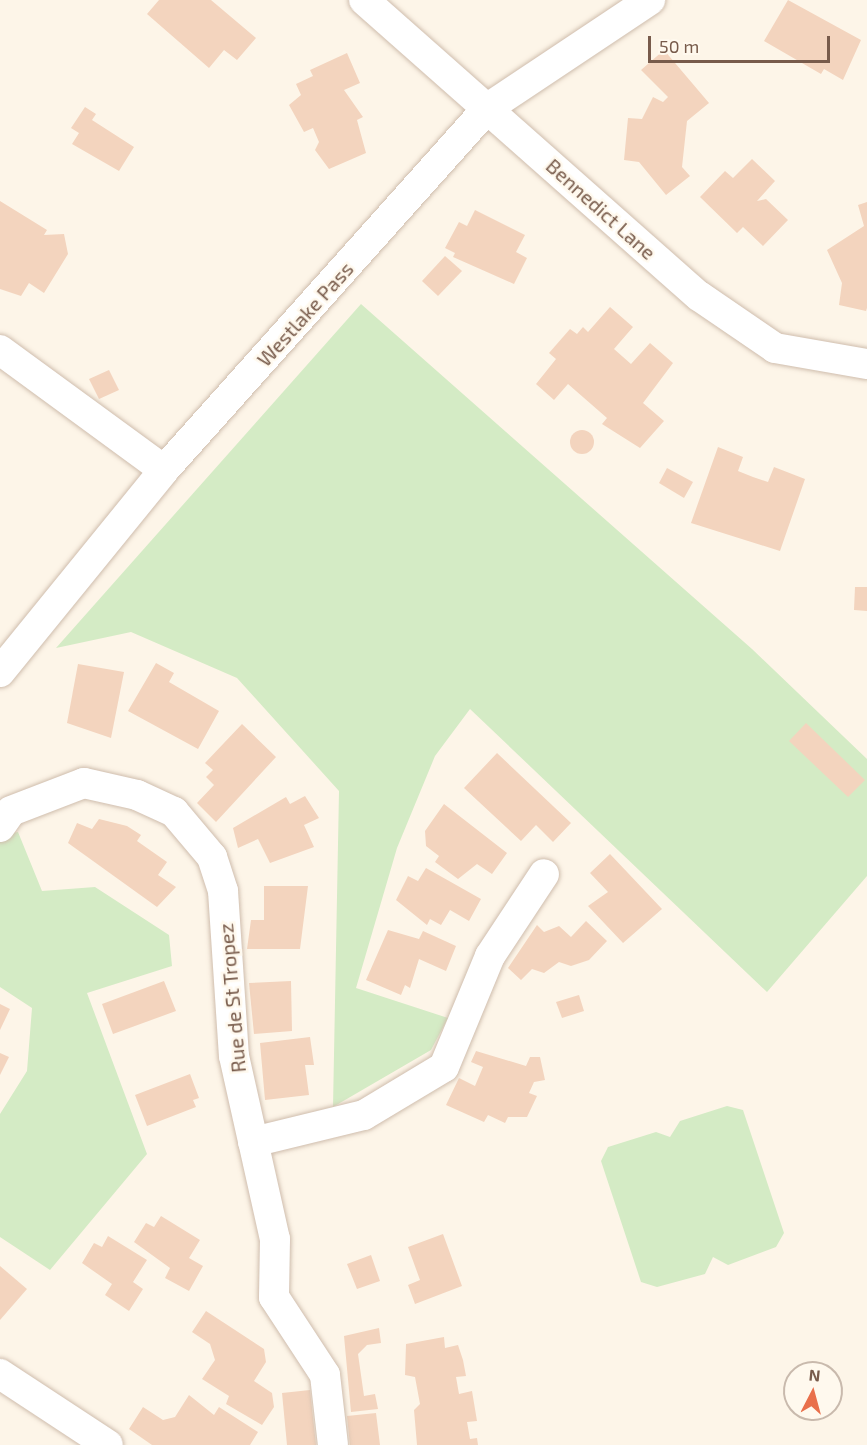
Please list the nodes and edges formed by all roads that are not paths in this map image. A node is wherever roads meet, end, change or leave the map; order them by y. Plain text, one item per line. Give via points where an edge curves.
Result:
1 (364, 0) edge
2 (650, 0) edge
3 (488, 108) junction
4 (0, 350) edge
5 (867, 364) edge
6 (164, 470) junction
7 (0, 672) edge
8 (4, 813) edge
9 (544, 873) dead end
10 (253, 1142) junction
11 (0, 1374) edge
12 (108, 1445) edge
13 (333, 1445) edge

1 - 3 street, Bennedict Lane
2 - 3 street, Westlake Pass
3 - 5 street, Bennedict Lane via 699,296 775,348
3 - 6 street, Westlake Pass
4 - 6 street
6 - 7 street, Westlake Pass
8 - 10 street, Rue de St Tropez via 84,783 137,795 174,812 212,857 223,891 234,1056
9 - 10 street via 490,956 444,1067 364,1115
10 - 13 street, Rue de St Tropez via 275,1239 274,1297 325,1375
11 - 12 street

